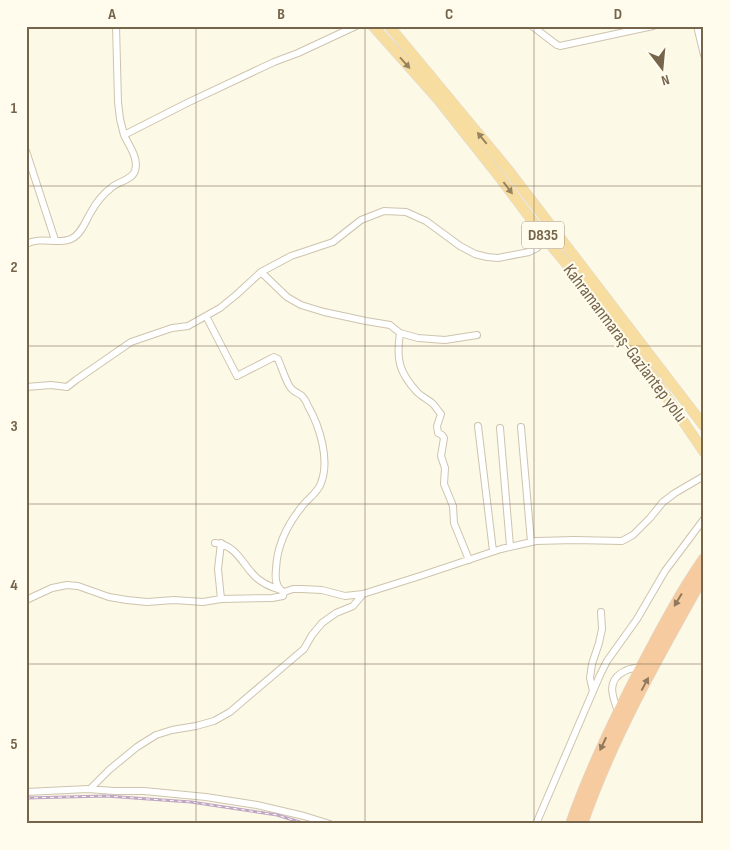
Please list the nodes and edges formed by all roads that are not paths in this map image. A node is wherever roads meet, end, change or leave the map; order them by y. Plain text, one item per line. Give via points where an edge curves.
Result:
1 (116, 26) edge
2 (356, 26) edge
3 (373, 26) edge
4 (532, 26) edge
5 (653, 26) edge
6 (697, 26) edge
7 (393, 28) edge
8 (704, 55) edge
9 (124, 135) junction
10 (26, 151) edge
11 (546, 239) junction
12 (54, 240) junction
13 (26, 244) edge
14 (261, 272) junction
15 (206, 316) junction
16 (400, 334) junction
17 (477, 335) dead end
18 (26, 387) edge
19 (478, 426) dead end
20 (704, 426) edge
21 (521, 427) dead end
22 (500, 428) dead end
23 (703, 451) edge
24 (704, 476) edge
25 (704, 519) edge
26 (531, 542) junction
27 (510, 546) junction
28 (493, 551) junction
29 (704, 558) edge
30 (469, 560) junction
31 (704, 575) edge
32 (282, 591) junction
33 (362, 594) junction
34 (221, 599) junction
35 (26, 600) edge
36 (601, 612) dead end
37 (641, 667) junction
38 (593, 692) junction
39 (619, 712) junction
40 (90, 789) junction
41 (26, 792) edge
42 (330, 824) edge
43 (536, 824) edge
44 (570, 824) edge
45 (582, 824) edge

1 - 9 street via 118,102
2 - 9 street
3 -> 11 highway, Kahramanmaraş-Gaziantep yolu / D835 via 437,98
4 - 5 street via 560,46
6 - 8 street
20 -> 7 highway, Kahramanmaraş-Gaziantep yolu / D835 via 509,171
9 - 12 street via 136,161 135,173 104,194 77,236
10 - 12 street
11 - 14 street via 529,252 487,257 460,246 426,220 406,212 384,211 361,220 333,242 291,256
11 - 23 highway, Kahramanmaraş-Gaziantep yolu / D835 via 615,325
12 - 13 street
14 - 15 street
14 - 16 street via 287,297 301,305 390,325
15 - 18 street via 188,326 131,342 67,387
15 - 32 street via 237,376 274,356 278,359 290,386 303,397 315,418 321,438 324,463 321,484 289,524 276,557 275,580
16 - 17 street via 445,340
16 - 30 street via 398,363 418,393 441,414 437,426 438,433 444,438 441,456 445,468 444,484 453,506 454,523
19 - 28 street
21 - 26 street
22 - 27 street
24 - 26 street via 663,502 633,535 622,541
25 - 38 street via 665,571 607,661
26 - 27 street
27 - 28 street
28 - 30 street
29 -> 37 highway
30 - 33 street
45 -> 31 highway via 605,765 637,699
32 - 33 street via 302,589 346,596
32 - 34 street via 282,596 272,598
32 - 34 street via 252,574 234,550 218,543
33 - 40 street via 353,606 322,623 304,649 230,712 214,721 156,735 137,747
34 - 35 street via 147,602 109,597 67,585
36 - 38 street via 602,630 590,678
37 - 39 highway
37 - 39 street via 625,670 614,678 612,687
38 - 43 street
39 -> 44 highway
40 - 41 street
40 - 42 street via 206,797 257,805

